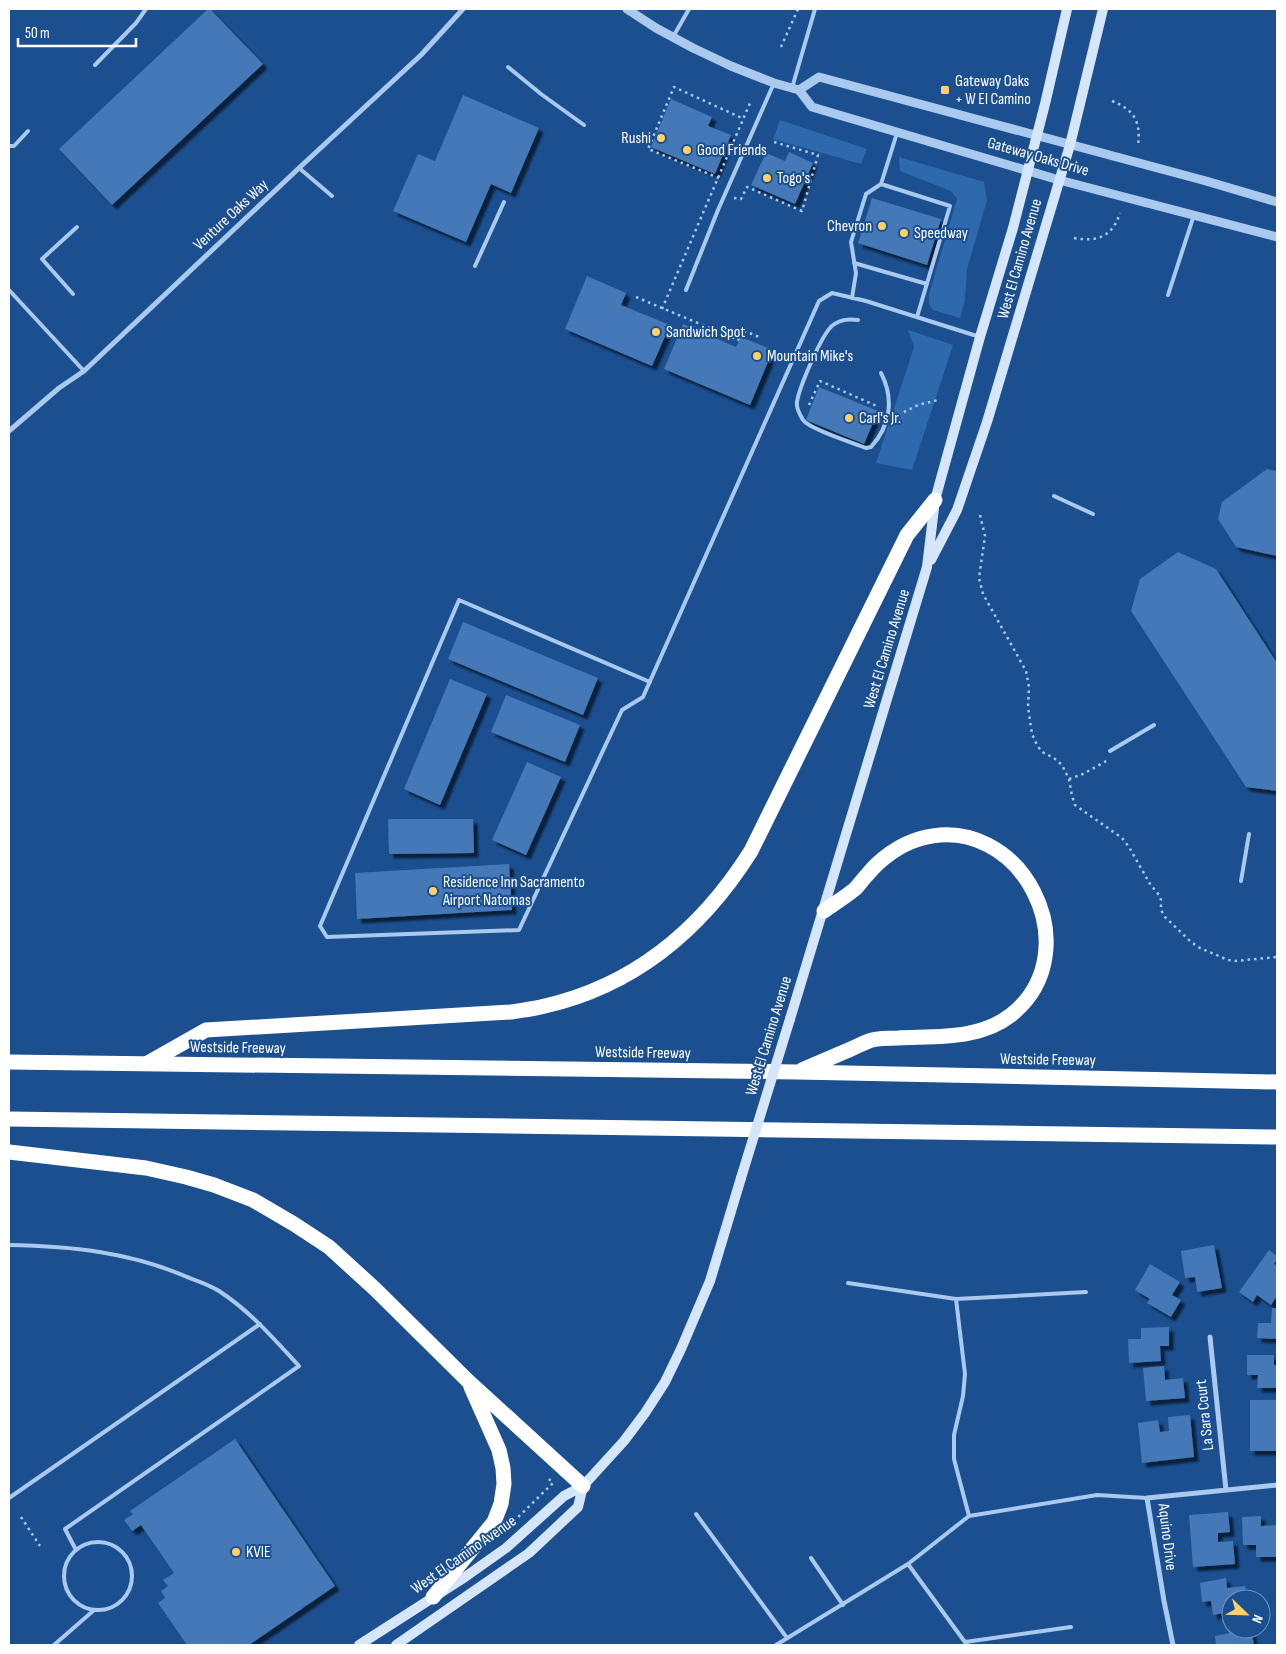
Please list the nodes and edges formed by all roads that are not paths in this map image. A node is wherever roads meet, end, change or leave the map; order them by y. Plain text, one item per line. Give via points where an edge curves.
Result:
1 (146, 9) edge
2 (463, 9) edge
3 (627, 9) edge
4 (689, 9) edge
5 (814, 9) edge
6 (1067, 9) edge
7 (1103, 9) edge
8 (673, 37) junction
9 (95, 65) dead end
10 (508, 67) dead end
11 (774, 84) junction
12 (796, 89) junction
13 (584, 125) dead end
14 (28, 131) dead end
15 (897, 133) junction
16 (1037, 136) junction
17 (1070, 145) junction
18 (9, 146) edge
19 (299, 168) junction
20 (1027, 170) junction
21 (1059, 180) junction
22 (882, 184) junction
23 (332, 196) dead end
24 (504, 202) dead end
25 (1277, 202) edge
26 (1194, 215) junction
27 (76, 228) dead end
28 (1277, 237) edge
29 (854, 263) junction
30 (475, 266) dead end
31 (927, 284) junction
32 (686, 290) dead end
33 (9, 292) edge
34 (73, 294) dead end
35 (1168, 295) dead end
36 (852, 298) junction
37 (917, 317) junction
38 (858, 320) dead end
39 (980, 337) junction
40 (84, 371) junction
41 (881, 373) dead end
42 (9, 430) edge
43 (1054, 496) dead end
44 (935, 500) junction
45 (1093, 514) dead end
46 (927, 567) junction
47 (650, 682) junction
48 (1154, 725) dead end
49 (1110, 751) dead end
50 (1249, 834) dead end
51 (1242, 881) dead end
52 (824, 911) junction
53 (9, 1062) edge
54 (144, 1064) junction
55 (797, 1072) junction
56 (1277, 1082) edge
57 (9, 1119) edge
58 (1277, 1137) edge
59 (9, 1152) edge
60 (9, 1245) edge
61 (848, 1283) dead end
62 (1086, 1292) dead end
63 (956, 1299) junction
64 (260, 1324) junction
65 (1210, 1338) dead end
66 (468, 1381) junction
67 (1277, 1485) edge
68 (583, 1486) junction
69 (1226, 1490) junction
70 (9, 1498) edge
71 (1147, 1498) junction
72 (696, 1514) dead end
73 (969, 1516) junction
74 (76, 1550) junction
75 (811, 1558) dead end
76 (908, 1564) junction
77 (433, 1596) junction
78 (842, 1605) junction
79 (93, 1610) junction
80 (1071, 1627) dead end
81 (787, 1638) junction
82 (966, 1644) edge
83 (54, 1645) edge
84 (359, 1645) edge
85 (396, 1645) edge
86 (776, 1645) edge
87 (1173, 1645) edge

1 - 9 lane
2 - 19 street, Venture Oaks Way via 421,55
3 - 8 street
4 - 8 lane
5 - 12 lane
6 - 16 main road, West El Camino Avenue
7 - 17 main road, West El Camino Avenue
8 - 11 street
10 - 13 lane
11 - 12 street
11 - 32 lane
12 - 15 street, Gateway Oaks Drive via 812,107
12 - 16 street, Gateway Oaks Drive via 819,77
14 - 18 lane via 14,146
15 - 20 street, Gateway Oaks Drive
15 - 22 lane
16 - 17 street, Gateway Oaks Drive
16 - 20 main road, West El Camino Avenue
17 - 21 main road, West El Camino Avenue
17 - 25 street, Gateway Oaks Drive
19 - 23 lane
19 - 40 street, Venture Oaks Way
20 - 21 street, Gateway Oaks Drive
20 - 39 main road, West El Camino Avenue
21 - 26 street, Gateway Oaks Drive
21 - 46 main road, West El Camino Avenue via 987,422 957,510
22 - 29 lane via 866,194 861,207 851,242
22 - 31 lane via 950,206
24 - 30 lane
26 - 28 street, Gateway Oaks Drive
26 - 35 lane
27 - 34 lane via 42,259
29 - 31 lane
29 - 36 lane via 856,272
31 - 37 lane
33 - 40 lane
36 - 37 lane
36 - 47 lane via 832,293 819,301
37 - 39 lane
38 - 41 lane via 843,320 829,328 799,391 796,404 804,422 871,448 889,412 889,392
39 - 44 main road, West El Camino Avenue
40 - 42 street, Venture Oaks Way
43 - 45 lane
44 - 46 main road, West El Camino Avenue
44 - 54 highway via 906,535 751,851 712,906 656,956 610,983 546,1006 511,1012 206,1030
46 - 52 main road, West El Camino Avenue
47 - 47 lane via 643,697 622,710 519,930 328,937 320,926 459,600
48 - 49 lane
50 - 51 lane
52 - 55 highway via 855,889 875,866 901,847 934,836 972,839 1006,857 1030,883 1038,900 1046,950 1037,982 1026,1000 1000,1023 969,1034 872,1040
52 - 68 main road, West El Camino Avenue, bridge via 710,1281 665,1382 624,1441
53 - 54 highway, Westside Freeway
54 - 55 highway, Westside Freeway
55 - 56 highway, Westside Freeway
57 - 58 highway
59 - 66 highway via 146,1168 214,1185 252,1200 329,1247
60 - 64 lane via 128,1256 218,1290
61 - 63 lane
62 - 63 lane
63 - 73 lane via 965,1374 954,1435 954,1459
64 - 70 lane
64 - 74 lane via 299,1366 65,1529
65 - 69 street, La Sara Court
66 - 68 highway
66 - 77 highway via 499,1450 502,1497 494,1522
67 - 69 street, Aquino Drive
68 - 77 main road, West El Camino Avenue via 564,1496 506,1548
68 - 85 main road, West El Camino Avenue via 578,1507 529,1553
69 - 71 street, Aquino Drive
71 - 73 lane via 1097,1495
71 - 87 street, Aquino Drive
72 - 81 lane
73 - 76 lane
74 - 79 lane via 64,1569 67,1591 82,1607
74 - 79 lane via 86,1544 108,1544 118,1548 131,1567 130,1589 124,1599 104,1610
75 - 78 lane
76 - 78 lane
76 - 82 lane
77 - 84 main road, West El Camino Avenue
78 - 81 lane
79 - 83 lane
80 - 82 lane
81 - 86 lane

